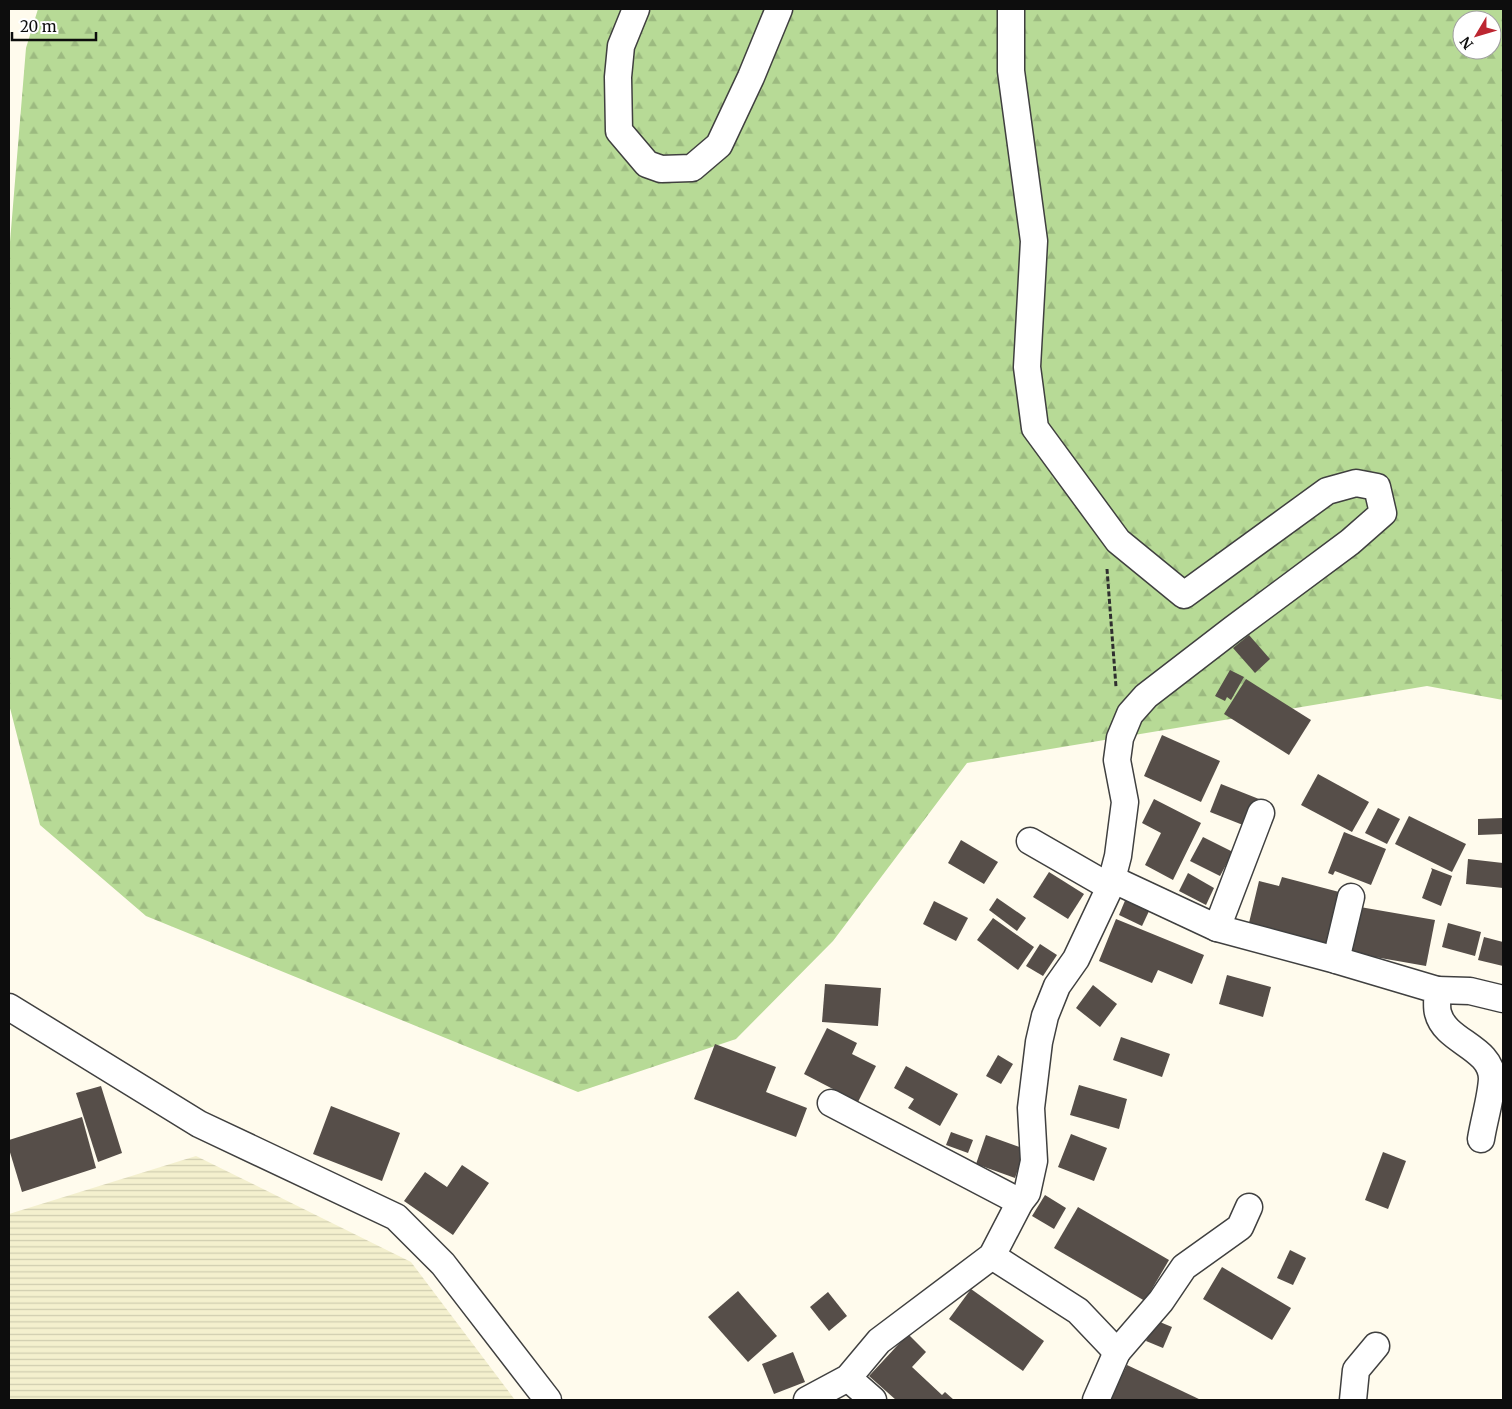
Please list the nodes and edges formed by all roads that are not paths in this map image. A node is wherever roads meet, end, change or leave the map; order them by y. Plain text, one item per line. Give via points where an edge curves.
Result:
1 (636, 9) edge
2 (778, 9) edge
3 (1011, 9) edge
4 (1261, 813) dead end
5 (1030, 841) dead end
6 (1111, 883) junction
7 (1351, 897) dead end
8 (1217, 928) junction
9 (1336, 960) junction
10 (1438, 990) junction
11 (1503, 999) edge
12 (9, 1007) edge
13 (831, 1102) dead end
14 (1481, 1139) dead end
15 (1020, 1202) junction
16 (1249, 1207) dead end
17 (992, 1256) junction
18 (1376, 1346) dead end
19 (1117, 1352) junction
20 (848, 1378) junction
21 (548, 1400) edge
22 (806, 1400) edge
23 (874, 1400) edge
24 (1096, 1400) edge
25 (1352, 1400) edge

1 - 2 street via 621,46 619,131 647,164 661,169 692,168 719,145
3 - 6 street via 1011,71 1034,241 1027,367 1035,428 1118,541 1184,595 1327,491 1356,484 1377,487 1383,514 1146,696 1130,714 1120,738 1117,760 1125,802
4 - 8 street
5 - 6 street
6 - 8 street
6 - 15 street via 1076,959 1056,986 1045,1016 1031,1108 1034,1161 1027,1193
7 - 9 street
8 - 9 street
9 - 10 street
10 - 11 street via 1470,991
10 - 14 street via 1438,1013 1447,1030 1476,1051 1487,1064 1492,1078
12 - 21 street via 199,1124 396,1217 443,1264
13 - 15 street
15 - 17 street
16 - 19 street via 1240,1227 1184,1267 1161,1301
17 - 19 street via 1078,1311
17 - 20 street via 879,1341
18 - 25 street via 1356,1370
19 - 24 street
20 - 22 street
20 - 23 street

